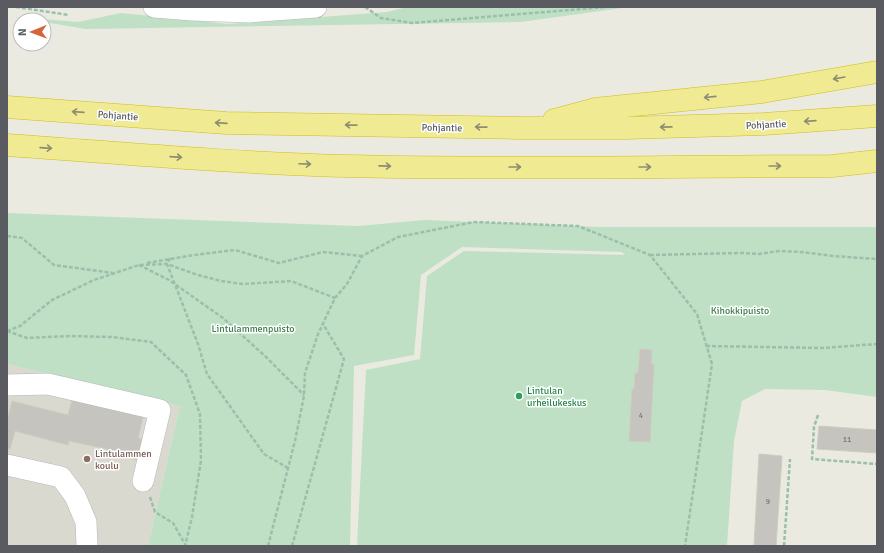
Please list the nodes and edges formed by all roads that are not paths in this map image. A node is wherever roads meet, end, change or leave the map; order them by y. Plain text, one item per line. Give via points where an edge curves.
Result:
1 (154, 7) edge
2 (306, 7) edge
3 (877, 72) edge
4 (7, 107) edge
5 (877, 116) edge
6 (520, 128) junction
7 (7, 145) edge
8 (877, 162) edge
9 (832, 166) junction
10 (877, 175) edge
11 (7, 385) edge
12 (7, 465) edge
13 (143, 481) dead end
14 (88, 546) edge

1 - 2 street via 248,12
3 -> 6 highway via 762,92 595,110
6 -> 4 highway, Pohjantie via 226,123
5 -> 6 highway, Pohjantie via 764,124
7 -> 9 highway via 219,161 346,166
8 - 9 highway
9 - 10 highway
11 - 13 street via 48,384 160,410
12 - 14 street via 62,477 75,496 86,522

